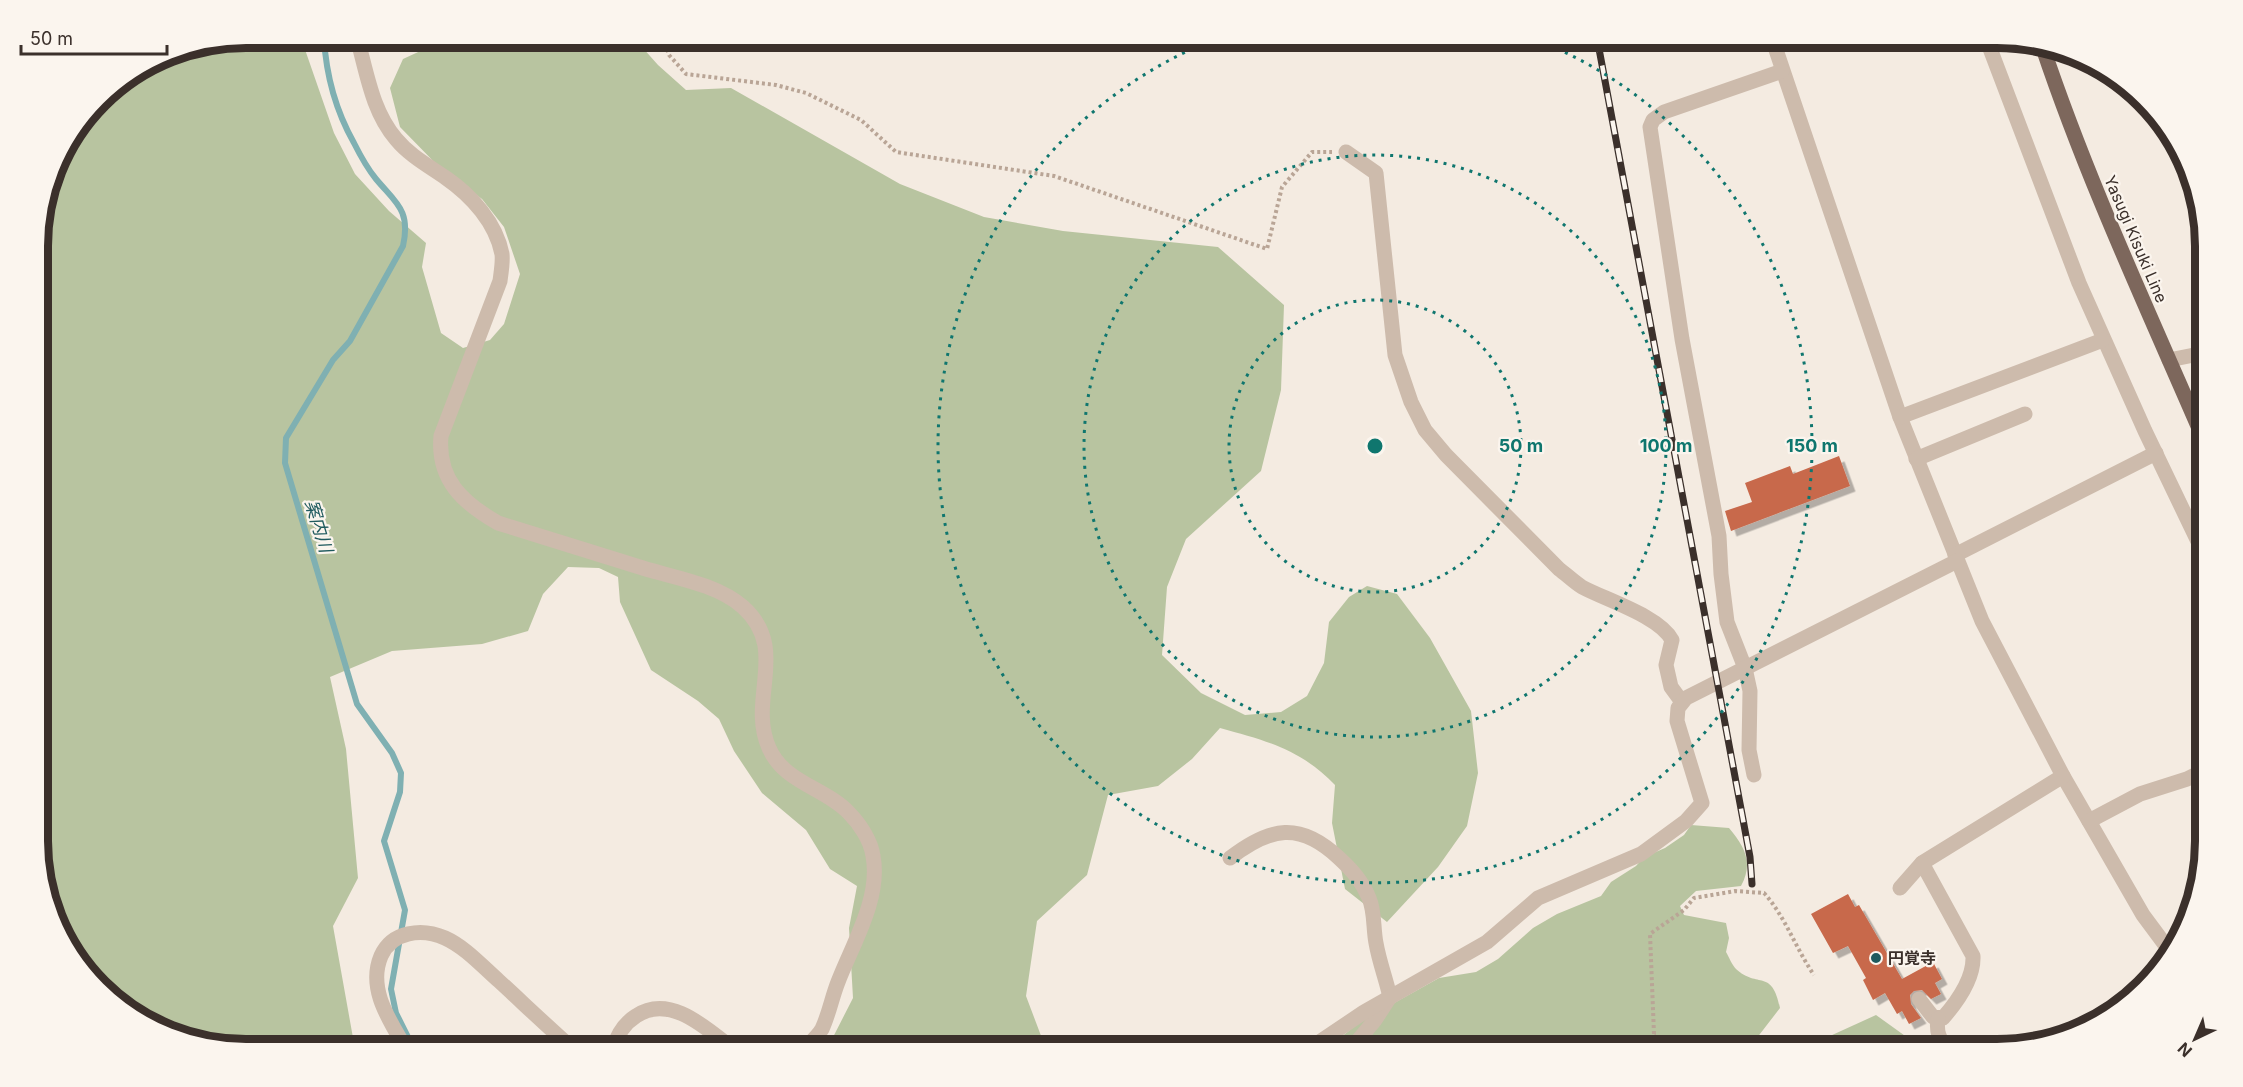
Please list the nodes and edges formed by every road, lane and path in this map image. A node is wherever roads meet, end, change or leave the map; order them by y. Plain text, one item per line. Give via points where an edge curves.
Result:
1 (360, 48) edge
2 (667, 48) edge
3 (1775, 48) edge
4 (1990, 48) edge
5 (2045, 55) edge
6 (1782, 71) junction
7 (1346, 152) joint
8 (2103, 340) junction
9 (2195, 355) edge
10 (2169, 360) junction
11 (2025, 414) dead end
12 (1900, 417) junction
13 (2195, 419) edge
14 (2156, 453) junction
15 (1916, 459) junction
16 (2195, 535) edge
17 (1956, 558) junction
18 (1745, 668) junction
19 (1682, 702) junction
20 (1754, 775) dead end
21 (2195, 775) edge
22 (2063, 776) junction
23 (2089, 821) junction
24 (1230, 858) dead end
25 (1922, 863) junction
26 (1900, 888) dead end
27 (2165, 945) edge
28 (1814, 975) dead end
29 (1390, 997) junction
30 (1918, 999) dead end
31 (1938, 1019) junction
32 (401, 1039) edge
33 (562, 1039) edge
34 (617, 1039) edge
35 (719, 1039) edge
36 (813, 1039) edge
37 (1325, 1039) edge
38 (1359, 1039) edge
39 (1651, 1039) edge
40 (1940, 1039) edge

1 - 36 street via 378,112 386,126 411,155 449,180 478,207 495,230 502,256 500,281 441,436 439,456 453,486 478,512 498,523 691,582 741,605 755,619 768,650 763,706 769,748 777,762 801,782 848,812 866,835 873,855 874,881 863,921 821,1030
2 - 7 path via 686,74 776,85 806,93 861,120 896,152 1054,176 1267,249 1282,187 1312,152
3 - 6 street
4 - 8 street via 2049,210
5 - 10 main road, Yasugi Kisuki Line via 2068,122
6 - 12 street
6 - 18 street via 1664,112 1650,127 1682,339 1719,536 1727,622
7 - 19 street via 1376,173 1395,355 1425,430 1559,569 1580,586 1657,624 1669,634 1671,646 1666,665 1671,687
8 - 12 street
8 - 14 street
9 - 10 street
10 - 13 main road, Yasugi Kisuki Line
11 - 15 street
12 - 15 street
14 - 16 street
14 - 17 street
15 - 17 street
17 - 18 street
17 - 22 street via 1982,621
18 - 19 street
18 - 20 street via 1752,704 1749,750
19 - 29 street via 1677,721 1702,797 1698,809 1641,854 1538,898 1487,942
21 - 23 street via 2140,795
22 - 23 street
22 - 25 street
23 - 27 street via 2143,915
24 - 29 street via 1253,841 1274,833 1307,835 1322,842 1358,877 1367,894
25 - 26 street
25 - 31 street via 1973,956 1974,965 1954,1006
28 - 39 path via 1764,893 1735,891 1694,898 1650,934 1654,1034
29 - 37 street
29 - 38 street
30 - 31 street
31 - 40 street
32 - 33 street via 376,984 381,957 390,943 413,933 435,934 455,943
34 - 35 street via 627,1023 653,1008 678,1011

